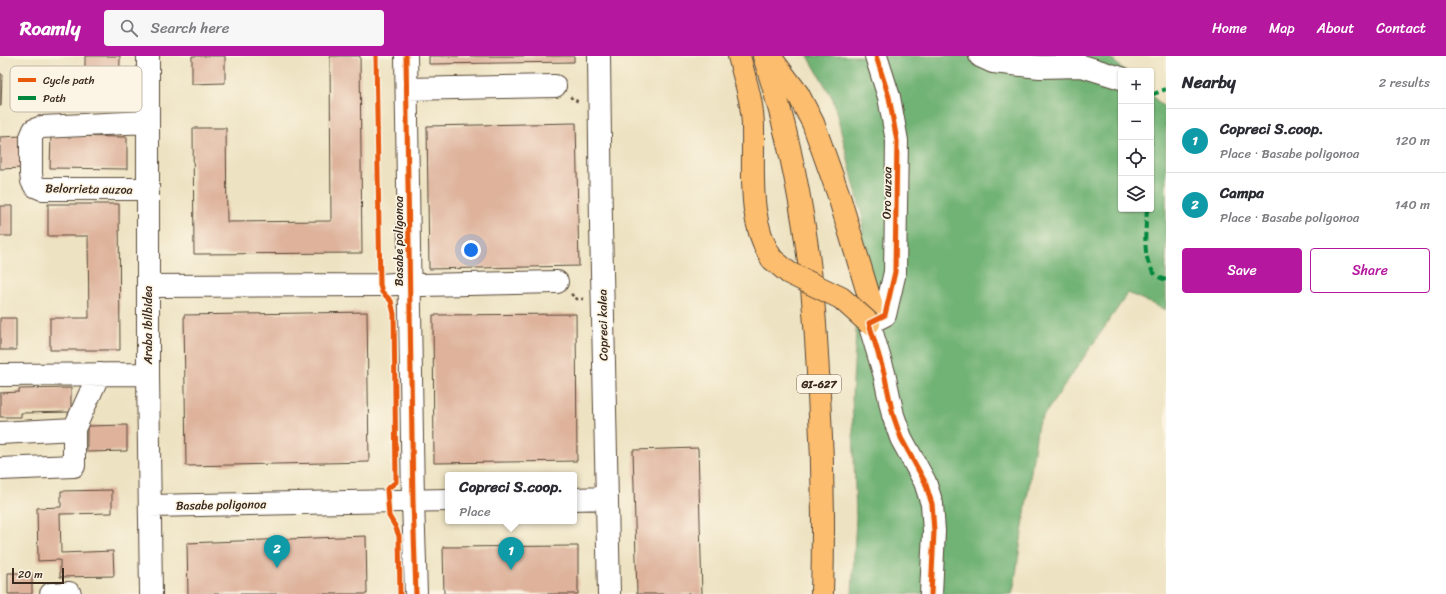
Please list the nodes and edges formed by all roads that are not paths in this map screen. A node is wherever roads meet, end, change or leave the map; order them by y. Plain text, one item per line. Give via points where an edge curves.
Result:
1 (148, 56) edge
2 (406, 56) edge
3 (599, 56) edge
4 (739, 56) edge
5 (751, 56) edge
6 (764, 56) edge
7 (769, 56) edge
8 (876, 56) edge
9 (980, 56) edge
10 (1118, 77) edge
11 (555, 86) dead end
12 (407, 89) junction
13 (147, 122) junction
14 (795, 175) junction
15 (147, 190) junction
16 (557, 282) dead end
17 (409, 283) junction
18 (148, 286) junction
19 (869, 323) junction
20 (99, 374) junction
21 (148, 374) junction
22 (0, 375) edge
23 (74, 429) junction
24 (0, 433) edge
25 (0, 469) edge
26 (607, 498) junction
27 (577, 499) edge
28 (445, 500) edge
29 (413, 501) junction
30 (150, 506) junction
31 (51, 594) edge
32 (70, 594) edge
33 (150, 594) edge
34 (416, 594) edge
35 (608, 594) edge
36 (822, 594) edge
37 (931, 594) edge

1 - 13 street, Araba ibilbidea
2 - 12 street, Basabe poligonoa
3 - 26 street, Copreci kalea
4 - 19 main road, bridge via 749,92 753,127 752,174 756,221 765,249 788,273 841,298
5 - 14 main road, GI-627 via 776,141 783,159
6 - 14 main road, GI-627 via 785,126
7 - 19 main road via 798,94 813,123 838,193 871,303
8 - 19 street, Oro auzoa via 889,97 897,140 895,272 885,314
9 - 10 street via 993,62 1016,65 1082,66
11 - 12 street
12 - 17 street, Basabe poligonoa
13 - 15 street, Araba ibilbidea
13 - 15 street, Belorrieta auzoa via 42,127 34,130 31,137 31,174 35,186 42,189
14 - 36 main road, GI-627 via 808,248 817,342 823,458
15 - 18 street, Araba ibilbidea
16 - 17 street, Basabe poligonoa via 422,285
17 - 18 street, Basabe poligonoa
17 - 29 street, Basabe poligonoa
18 - 21 street, Araba ibilbidea
19 - 37 street via 901,438 925,482 932,504 934,531
20 - 21 street
20 - 22 street
20 - 23 street
21 - 30 street, Araba ibilbidea
23 - 24 street
23 - 25 street via 74,466
26 - 27 street
26 - 35 street, Copreci kalea
28 - 29 street, Basabe poligonoa
29 - 30 street, Basabe poligonoa
29 - 34 street, Basabe poligonoa
30 - 33 street, Araba ibilbidea
31 - 32 street

